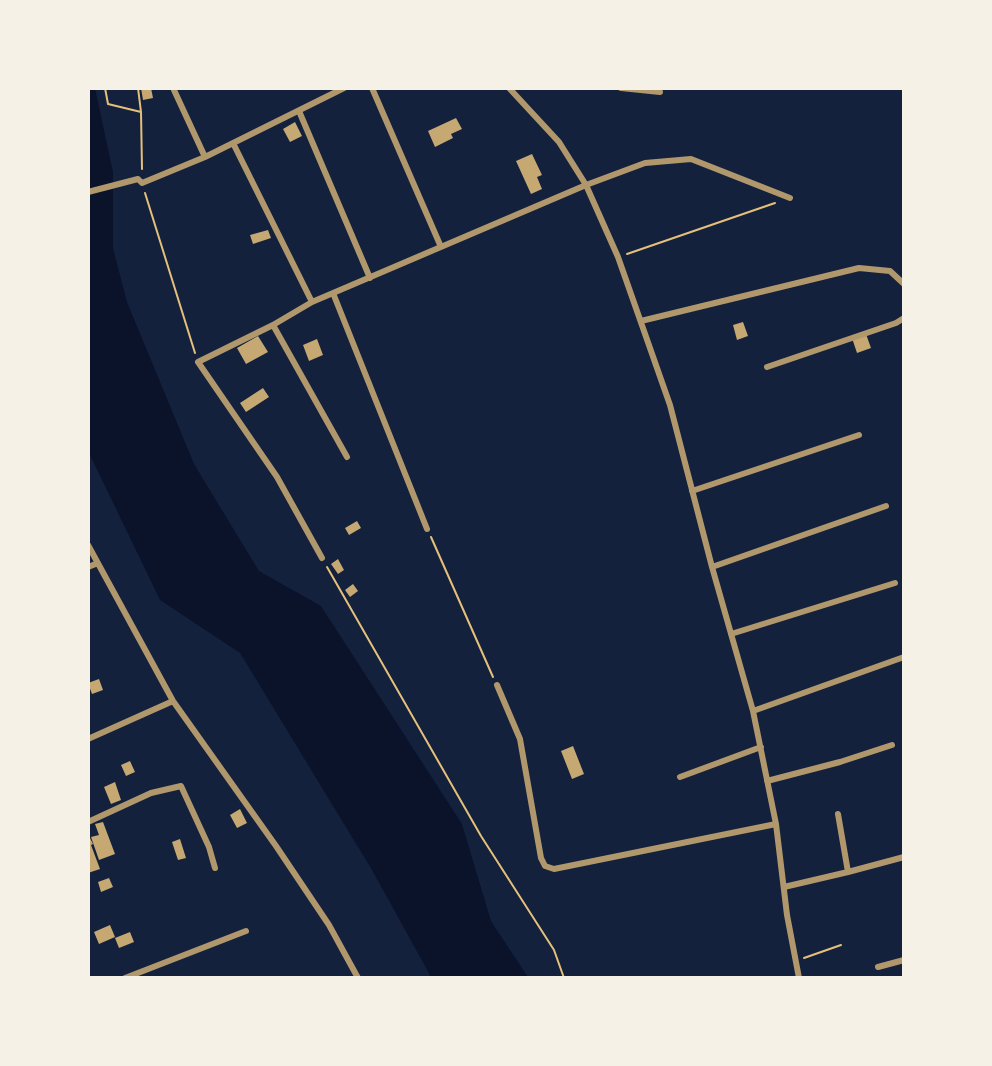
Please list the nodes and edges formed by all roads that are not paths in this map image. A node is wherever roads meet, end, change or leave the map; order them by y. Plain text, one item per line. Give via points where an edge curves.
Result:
1 (344, 88) edge
2 (372, 88) edge
3 (509, 88) edge
4 (621, 88) edge
5 (174, 90) dead end
6 (660, 92) dead end
7 (299, 111) junction
8 (232, 143) junction
9 (205, 157) junction
10 (586, 185) junction
11 (88, 192) edge
12 (790, 198) road end
13 (441, 247) junction
14 (369, 278) junction
15 (903, 284) edge
16 (333, 293) junction
17 (312, 302) junction
18 (903, 318) edge
19 (642, 321) junction
20 (273, 325) junction
21 (767, 367) dead end
22 (860, 435) dead end
23 (347, 457) dead end
24 (692, 491) junction
25 (886, 506) dead end
26 (427, 529) road end
27 (88, 545) edge
28 (322, 558) road end
29 (98, 562) junction
30 (88, 567) edge
31 (712, 567) junction
32 (895, 584) dead end
33 (731, 634) junction
34 (903, 657) edge
35 (497, 685) road end
36 (173, 700) junction
37 (753, 711) junction
38 (88, 739) edge
39 (892, 745) dead end
40 (761, 747) junction
41 (680, 777) dead end
42 (767, 781) junction
43 (838, 814) dead end
44 (88, 822) edge
45 (776, 824) junction
46 (903, 857) edge
47 (215, 868) dead end
48 (848, 872) junction
49 (784, 886) junction
50 (246, 931) dead end
51 (903, 960) edge
52 (878, 967) dead end
53 (125, 978) edge
54 (358, 978) edge
55 (799, 978) edge

1 - 7 street
2 - 13 street
3 - 10 street via 559,142
4 - 6 street
5 - 9 street
7 - 8 street
7 - 14 street
8 - 9 street
8 - 17 street
9 - 11 street via 140,181
10 - 12 street via 645,164 691,159
10 - 13 street
10 - 19 street
13 - 14 street
14 - 16 street
15 - 19 street via 890,272 859,268
16 - 17 street
16 - 26 street
17 - 20 street
18 - 21 street
19 - 24 street via 670,405
20 - 23 street
20 - 28 street via 198,362 277,477
22 - 24 street
24 - 31 street
25 - 31 street
27 - 29 street
29 - 30 street
29 - 36 street
31 - 33 street
32 - 33 street
33 - 37 street
34 - 37 street
35 - 45 street via 520,739 545,866 554,869
36 - 38 street
36 - 54 street via 329,925
37 - 40 street
39 - 42 street
40 - 41 street
40 - 42 street
42 - 45 street
43 - 48 street
44 - 47 street via 151,793 181,786
45 - 49 street
46 - 48 street
48 - 49 street
49 - 55 street
50 - 53 street
51 - 52 street

